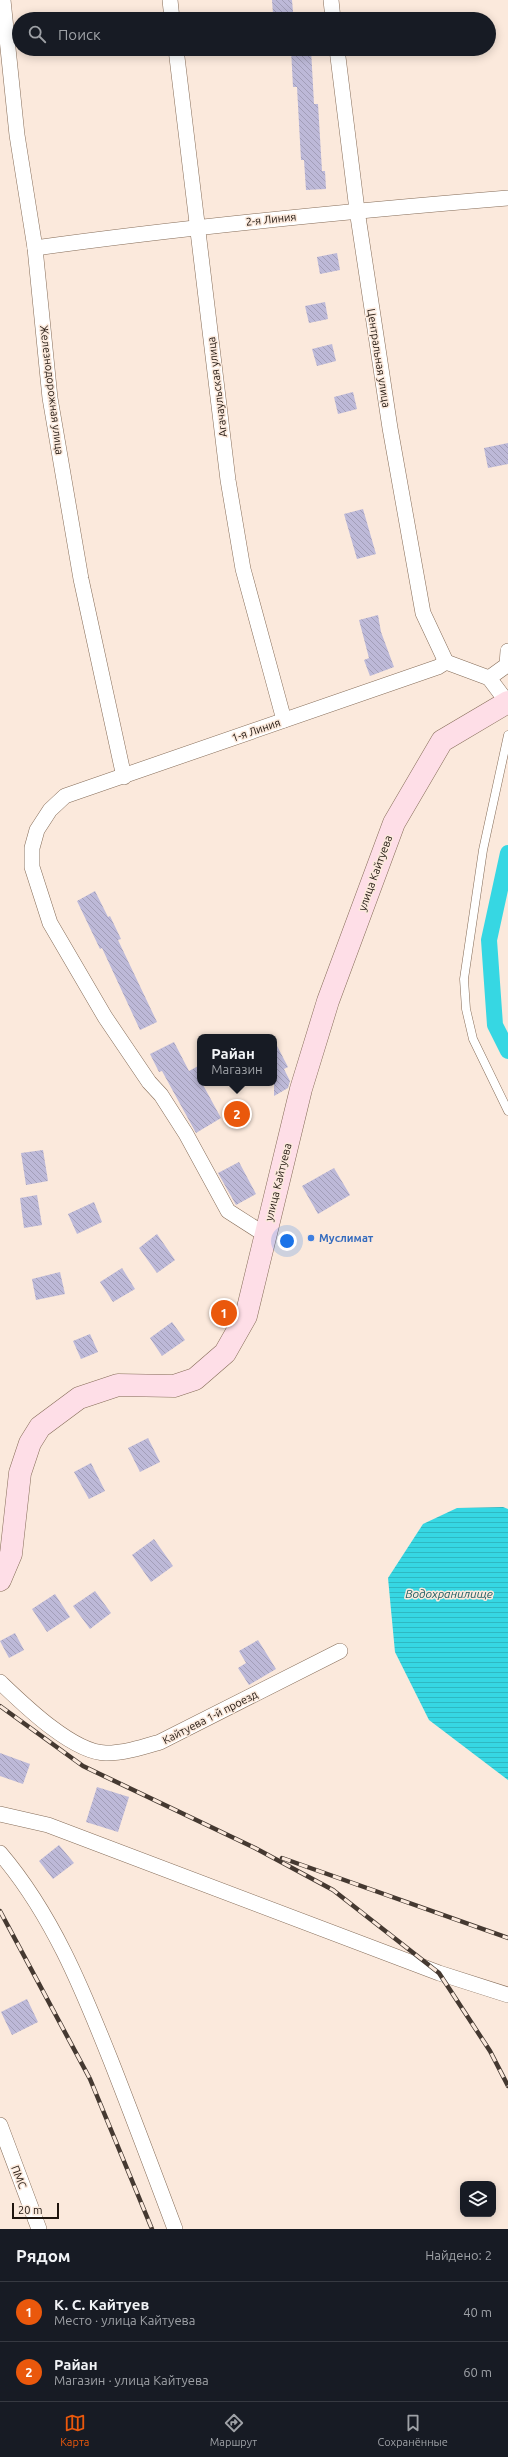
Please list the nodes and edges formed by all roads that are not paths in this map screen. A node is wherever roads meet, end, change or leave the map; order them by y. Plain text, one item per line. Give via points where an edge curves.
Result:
1 (3, 0) edge
2 (170, 0) edge
3 (331, 0) edge
4 (171, 12) edge
5 (332, 12) edge
6 (177, 56) edge
7 (338, 56) edge
8 (508, 198) edge
9 (357, 210) junction
10 (198, 226) junction
11 (36, 248) junction
12 (507, 658) edge
13 (446, 662) junction
14 (489, 678) junction
15 (507, 702) edge
16 (284, 720) junction
17 (508, 736) edge
18 (124, 777) junction
19 (508, 1112) edge
20 (264, 1234) junction
21 (0, 1580) edge
22 (340, 1651) dead end
23 (0, 1682) edge
24 (0, 1814) edge
25 (0, 1853) edge
26 (508, 1995) edge
27 (0, 2125) edge
28 (39, 2229) edge
29 (175, 2229) edge

1 - 11 street, Железнодорожная улица via 17,135
2 - 4 street
3 - 5 street
6 - 10 street, Агачаульская улица
7 - 9 street, Центральная улица
8 - 9 street, 2-я Линия
9 - 10 street, 2-я Линия
9 - 13 street, Центральная улица via 379,367 423,613
10 - 11 street, 2-я Линия
10 - 16 street, Агачаульская улица via 228,480 243,569
11 - 18 street, Железнодорожная улица via 50,398 81,579
12 - 14 street
13 - 14 street
13 - 16 street, 1-я Линия via 438,668
14 - 15 street
15 - 20 main road, улица Кайтуева via 442,741 394,823 325,1009 301,1088
16 - 18 street, 1-я Линия
17 - 19 lane via 483,850 464,979 466,1009 473,1040
18 - 20 street, 1-я Линия via 64,796 50,810 37,830 32,848 32,867 50,923 105,1017 186,1134 228,1211
20 - 21 main road, улица Кайтуева via 246,1316 225,1353 196,1379 168,1386 118,1385 79,1398 40,1426 30,1443 20,1473 11,1554
22 - 23 street, Кайтуева 1-й проезд via 160,1742 132,1750 105,1753 89,1750 69,1738 34,1714
24 - 26 street via 48,1826 439,1973
25 - 29 street via 24,1881 52,1927 94,2017
27 - 28 street, ПМС

